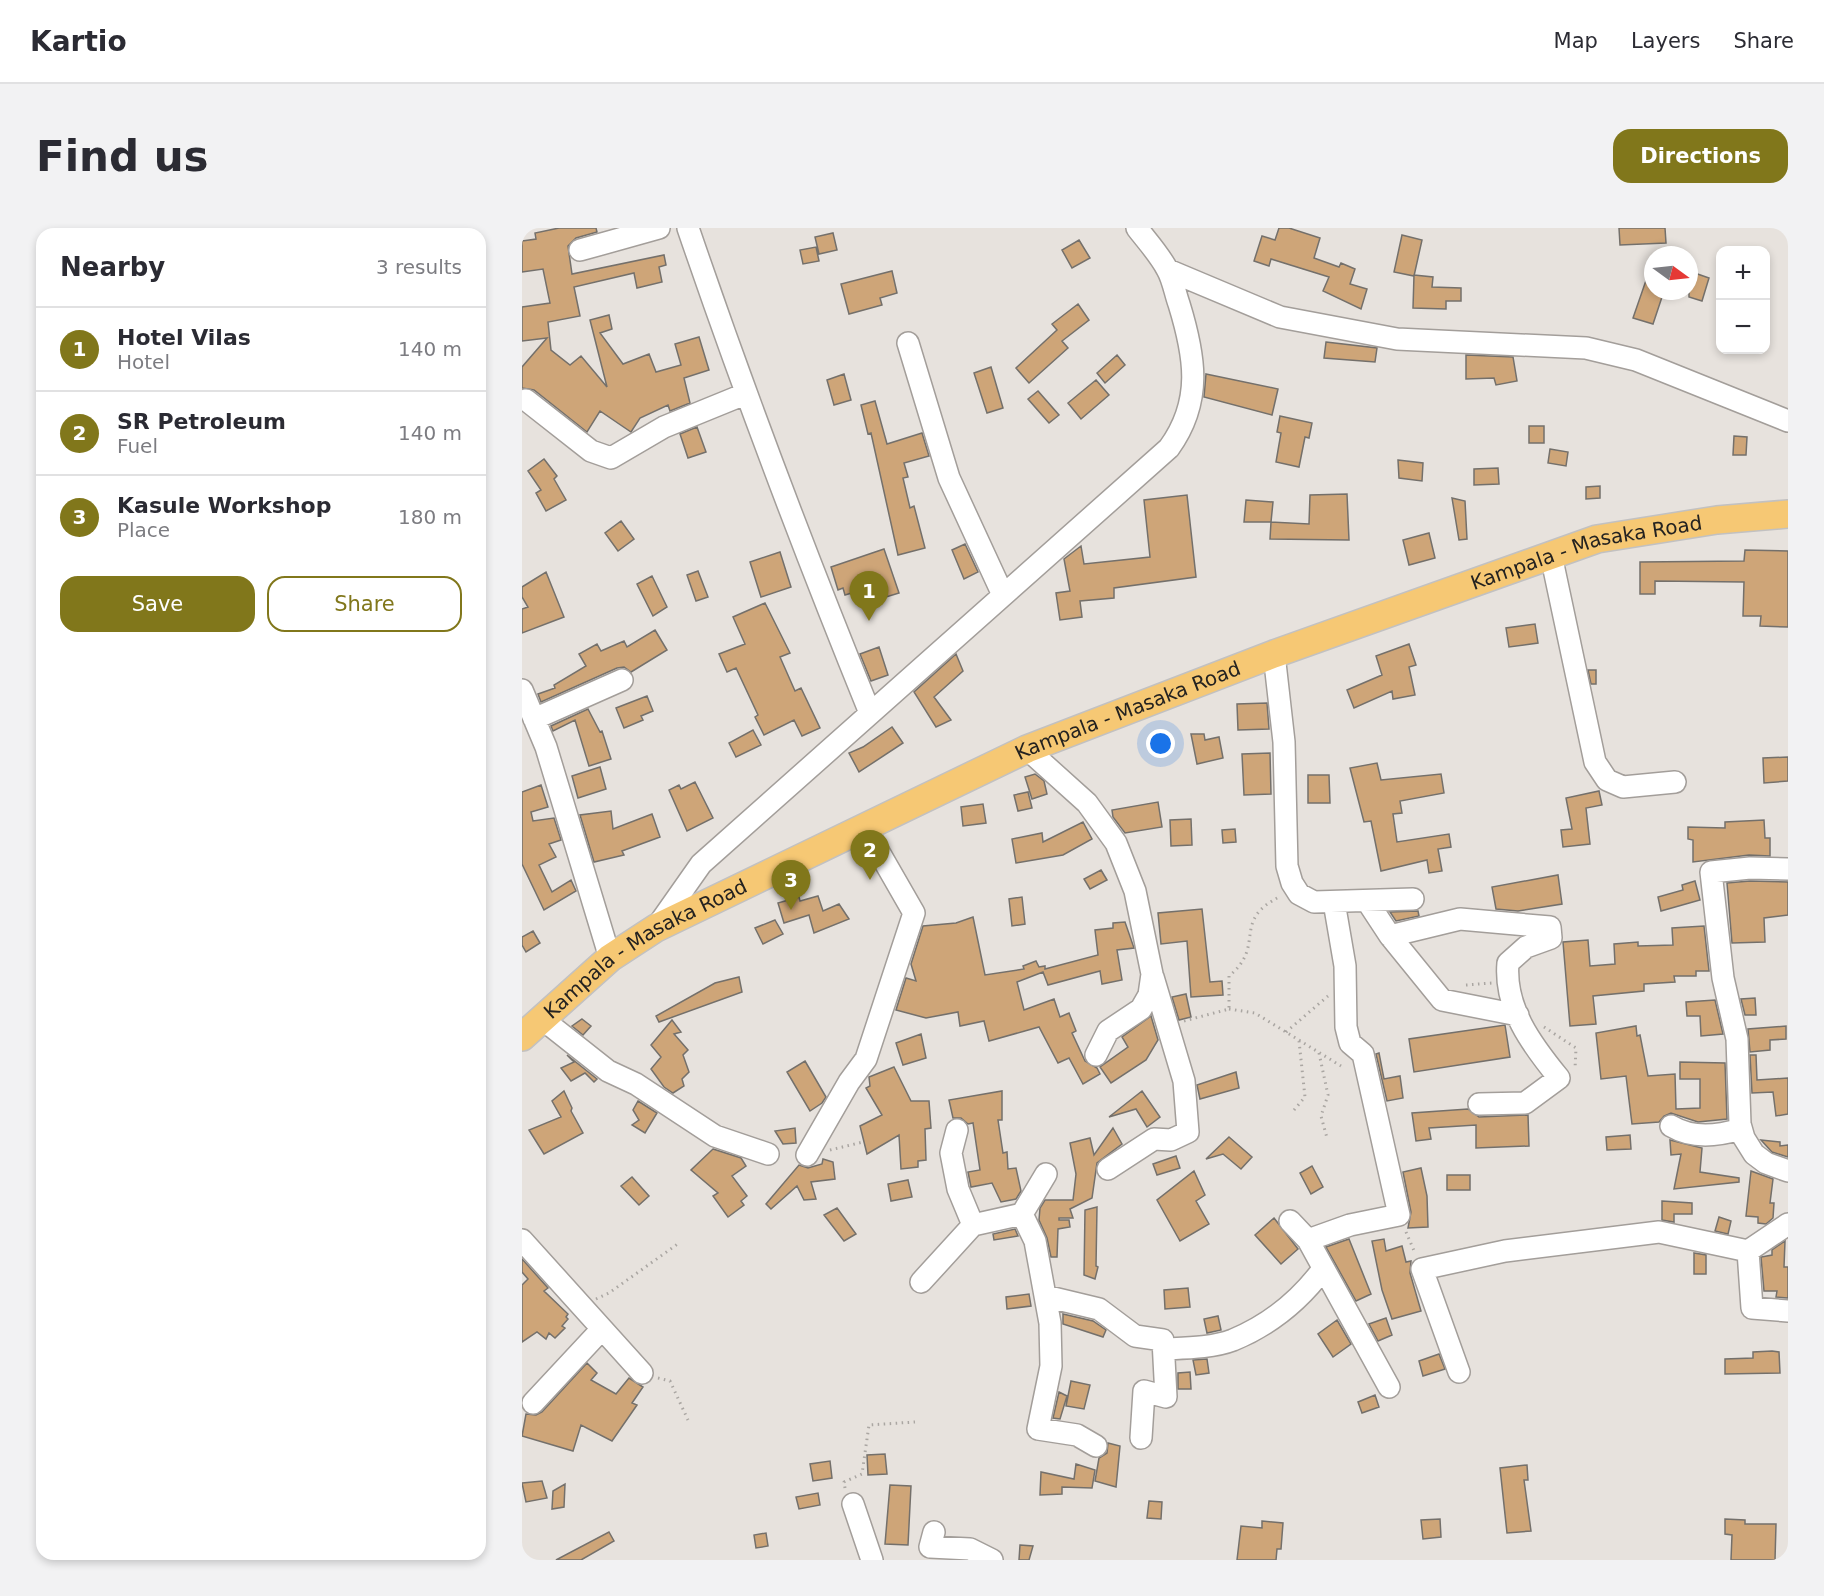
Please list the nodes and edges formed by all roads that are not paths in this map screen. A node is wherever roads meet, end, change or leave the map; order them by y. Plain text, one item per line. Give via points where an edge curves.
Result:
1 (660, 228) edge
2 (688, 228) edge
3 (1137, 228) edge
4 (580, 250) dead end
5 (1168, 270) junction
6 (908, 343) dead end
7 (745, 394) junction
8 (526, 400) dead end
9 (1788, 421) edge
10 (1788, 514) edge
11 (1551, 555) junction
12 (1003, 595) junction
13 (1274, 654) junction
14 (622, 680) dead end
15 (526, 704) edge
16 (870, 713) junction
17 (1027, 749) junction
18 (1675, 782) dead end
19 (864, 826) junction
20 (1788, 868) edge
21 (1413, 899) dead end
22 (1367, 901) junction
23 (1335, 902) junction
24 (656, 928) junction
25 (1390, 936) junction
26 (610, 958) junction
27 (1152, 974) junction
28 (1518, 1015) junction
29 (532, 1027) edge
30 (1096, 1055) dead end
31 (1479, 1104) dead end
32 (1671, 1126) dead end
33 (1741, 1129) junction
34 (957, 1130) dead end
35 (768, 1154) dead end
36 (807, 1155) road end
37 (1108, 1169) dead end
38 (1788, 1171) edge
39 (1046, 1174) dead end
40 (1022, 1214) junction
41 (1290, 1221) dead end
42 (1788, 1224) edge
43 (973, 1225) junction
44 (1308, 1239) junction
45 (522, 1240) edge
46 (1748, 1251) junction
47 (1323, 1269) junction
48 (921, 1282) dead end
49 (1045, 1296) junction
50 (1788, 1311) edge
51 (601, 1330) junction
52 (1164, 1349) junction
53 (1459, 1372) dead end
54 (642, 1373) road end
55 (1389, 1387) dead end
56 (533, 1403) dead end
57 (1141, 1438) dead end
58 (1096, 1446) dead end
59 (853, 1504) road end
60 (934, 1532) dead end
61 (872, 1560) edge
62 (992, 1560) edge

1 - 4 street
2 - 7 street
3 - 5 street
5 - 9 street via 1280,317 1385,337 1586,348 1636,360
5 - 12 street via 1192,358 1194,387 1180,432 1168,448
6 - 12 street via 949,477
7 - 8 street via 663,427 610,458 591,451
7 - 16 street
10 - 11 main road, Kampala - Masaka Road via 1716,520 1597,539
11 - 13 main road, Kampala - Masaka Road
11 - 18 street via 1595,762 1607,780 1623,787
12 - 16 street
13 - 17 main road, Kampala - Masaka Road
13 - 23 street via 1284,742 1287,866 1299,894 1314,902
14 - 15 street
15 - 26 street via 546,747
16 - 24 street via 701,864
17 - 19 main road, Kampala - Masaka Road
17 - 27 street via 1087,803 1116,843 1135,891
19 - 24 main road, Kampala - Masaka Road
19 - 36 street via 914,913 867,1059 849,1082
20 - 33 street via 1711,872 1723,978 1737,1039
21 - 22 street
22 - 23 street
22 - 25 street
23 - 44 street via 1346,966 1346,1028 1350,1043 1363,1054 1399,1215
24 - 26 main road, Kampala - Masaka Road
25 - 28 street via 1442,999
25 - 28 street via 1460,919 1550,927 1551,938 1526,947 1508,963 1506,982
26 - 29 main road, Kampala - Masaka Road
27 - 30 street via 1149,995 1141,1009 1108,1031
27 - 37 street via 1184,1081 1188,1132 1171,1140 1154,1139
28 - 31 street via 1527,1040 1559,1078 1525,1103
29 - 35 street via 636,1084 715,1136
32 - 33 street via 1685,1134 1722,1135
33 - 38 street via 1754,1154
34 - 43 street via 951,1153 958,1189
39 - 40 street
40 - 43 street
40 - 49 street via 1035,1241
41 - 44 street
42 - 46 street
43 - 48 street
44 - 47 street
45 - 51 street
46 - 50 street via 1752,1308
46 - 53 street via 1659,1232 1505,1251 1422,1269
47 - 52 street via 1292,1306 1233,1340
47 - 55 street
49 - 52 street via 1099,1310 1135,1336 1163,1340
49 - 58 street via 1052,1366 1038,1429 1077,1435
51 - 54 street
51 - 56 street
52 - 57 street via 1166,1397 1144,1391
59 - 61 street
60 - 62 street via 930,1547 970,1549

